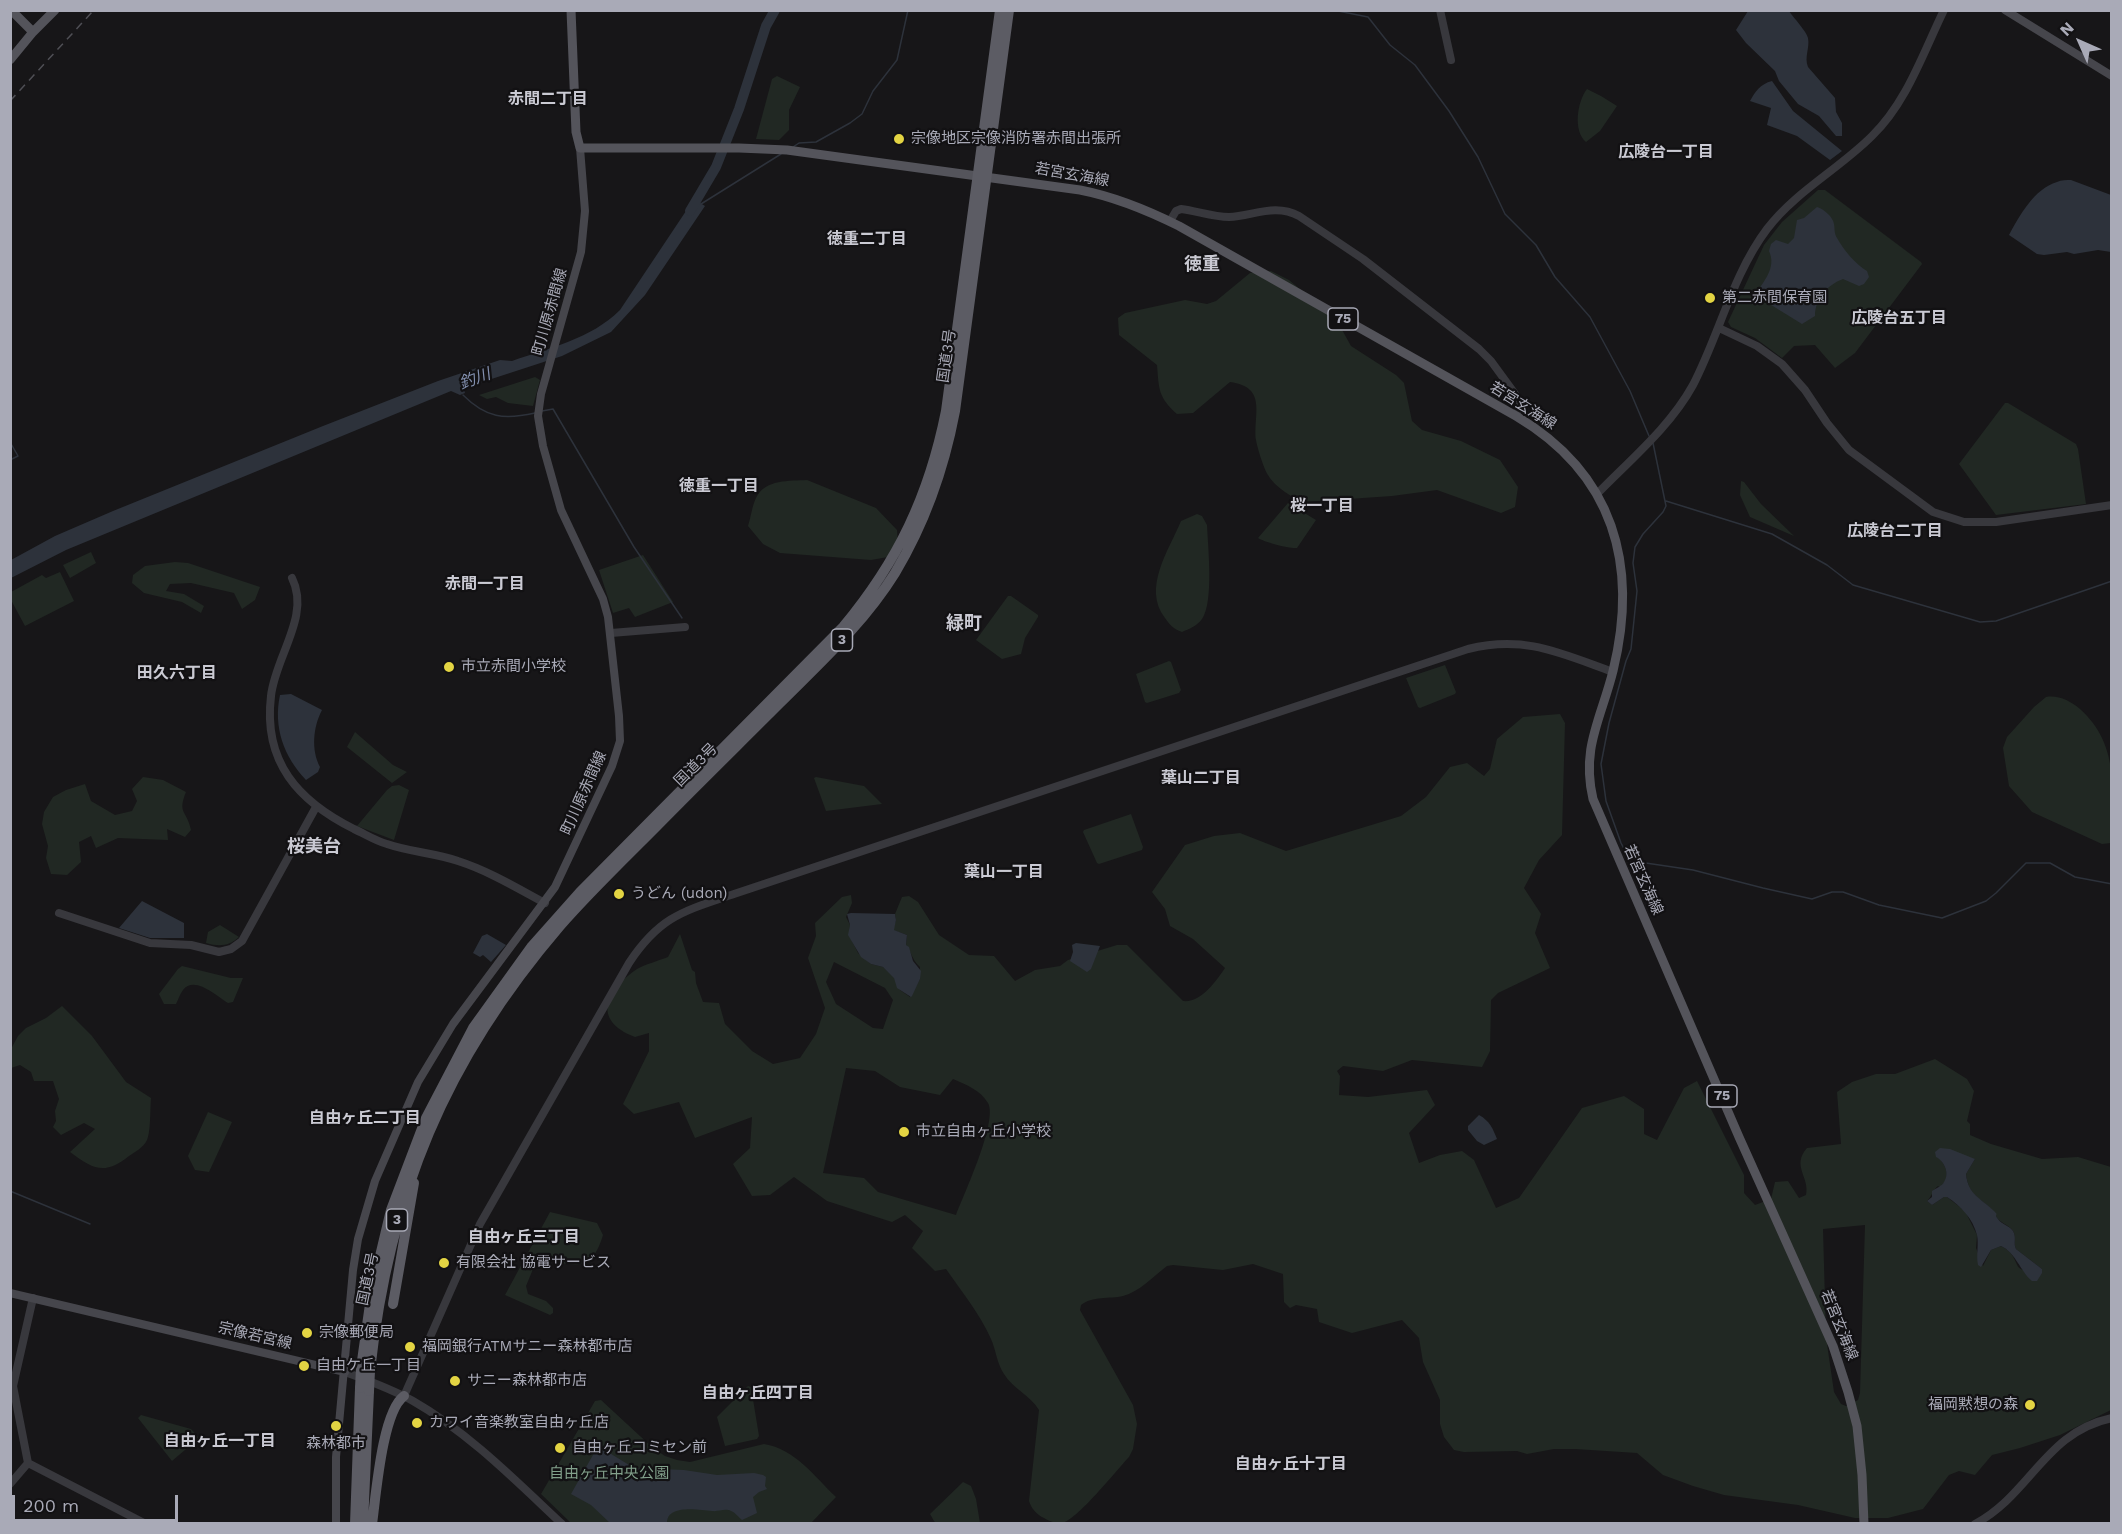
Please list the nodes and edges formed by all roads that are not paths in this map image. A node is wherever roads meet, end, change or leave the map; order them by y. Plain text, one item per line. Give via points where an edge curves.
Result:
1 (11, 10) edge
2 (55, 10) edge
3 (571, 10) edge
4 (1000, 10) edge
5 (1009, 10) edge
6 (1440, 10) edge
7 (1944, 10) edge
8 (2005, 10) edge
9 (33, 32) junction
10 (10, 60) edge
11 (1451, 60) dead end
12 (2112, 76) edge
13 (580, 148) junction
14 (982, 176) junction
15 (1170, 221) junction
16 (1719, 328) junction
17 (1516, 416) junction
18 (1597, 494) junction
19 (2112, 505) edge
20 (292, 578) dead end
21 (685, 627) dead end
22 (611, 633) junction
23 (1613, 672) junction
24 (316, 807) junction
25 (544, 903) junction
26 (59, 913) dead end
27 (422, 1148) junction
28 (10, 1293) edge
29 (33, 1298) junction
30 (375, 1298) junction
31 (393, 1304) dead end
32 (345, 1372) junction
33 (364, 1389) junction
34 (404, 1396) junction
35 (2112, 1418) edge
36 (27, 1463) junction
37 (10, 1484) edge
38 (146, 1524) edge
39 (336, 1524) edge
40 (355, 1524) edge
41 (363, 1524) edge
42 (372, 1524) edge
43 (562, 1524) edge
44 (1864, 1524) edge
45 (1975, 1524) edge

1 - 9 main road
2 - 9 main road
3 - 13 main road
4 - 14 highway, 国道3号 / 3
5 - 14 highway, 国道3号 / 3
6 - 11 street
7 - 16 street via 1904,95 1884,123 1764,233
8 - 12 main road
9 - 10 main road
13 - 14 main road, 若宮玄海線 / 75 via 770,149
13 - 22 main road, 町川原赤間線 via 584,231 581,252 538,416 561,510 603,599
14 - 15 main road, 若宮玄海線 / 75 via 1098,193
14 - 27 highway, 国道3号 / 3 via 947,449 929,504 894,574 847,635 601,882 538,952 475,1041
14 - 30 highway, 国道3号 / 3 via 941,434 924,492 898,550 843,627 580,892 532,946 491,1001 454,1061 414,1144 391,1210
15 - 17 main road, 若宮玄海線 / 75
15 - 17 street via 1181,209 1229,217 1278,209 1299,216 1363,259 1479,349 1521,402
16 - 18 street via 1680,406
16 - 19 street via 1757,346 1782,364 1849,450 1933,512 1979,523
17 - 18 main road, 若宮玄海線 / 75 via 1557,446
18 - 23 main road, 若宮玄海線 / 75 via 1617,546 1624,592 1622,630
20 - 24 street via 298,610 274,682 269,716 280,762 294,785
21 - 22 street
22 - 25 main road, 町川原赤間線 via 620,741 567,864
23 - 34 street via 1533,645 1497,643 1467,649 714,901 663,923 629,963 492,1200
23 - 44 main road, 若宮玄海線 / 75 via 1589,757 1589,780 1596,809 1833,1346 1857,1426
24 - 25 street via 385,844 460,861
24 - 26 street via 242,941 231,950 215,952 191,945 150,943
25 - 32 main road, 町川原赤間線 via 438,1047 375,1181 353,1270
27 - 30 highway, 国道3号 / 3
27 - 31 highway
28 - 29 main road, 宗像若宮線
29 - 32 main road, 宗像若宮線
29 - 36 street via 12,1386
30 - 33 highway, 国道3号 / 3, bridge
32 - 34 street
32 - 39 main road via 336,1457
33 - 40 highway, 国道3号 / 3
33 - 41 highway, 国道3号 / 3
34 - 42 highway via 397,1401 386,1439
34 - 43 street via 462,1434
35 - 45 street via 2060,1442 2008,1500
36 - 37 street
36 - 38 street

